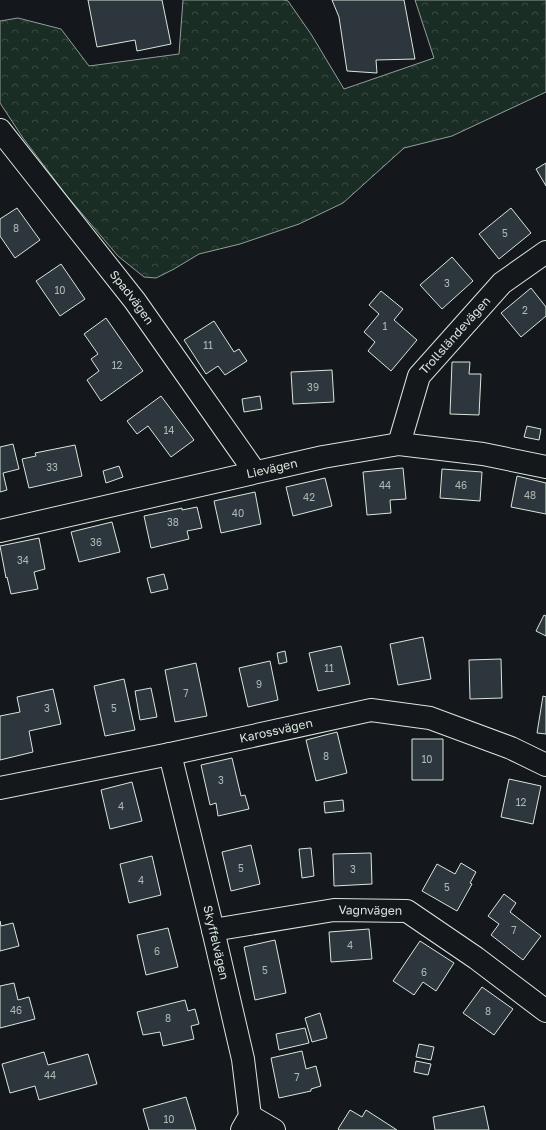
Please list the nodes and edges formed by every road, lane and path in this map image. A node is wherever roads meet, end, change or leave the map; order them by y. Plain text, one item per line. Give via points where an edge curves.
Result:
1 (0, 130) edge
2 (546, 252) edge
3 (399, 444) junction
4 (546, 467) edge
5 (255, 472) junction
6 (0, 531) edge
7 (170, 754) junction
8 (546, 765) edge
9 (0, 788) edge
10 (213, 930) junction
11 (546, 1011) edge
12 (246, 1123) edge
13 (274, 1130) edge

1 - 5 street, Spadvägen via 135,301
2 - 3 street, Trollsländevägen via 502,283 419,376
3 - 4 street, Lievägen via 483,454
3 - 5 street, Lievägen
5 - 6 street, Lievägen
7 - 8 street, Karossvägen via 371,710 430,718 511,748
7 - 9 street, Karossvägen
7 - 10 street, Skyffelvägen
10 - 11 street, Vagnvägen via 334,910 407,911 476,958
10 - 12 street, Skyffelvägen via 243,1059
12 - 13 street

